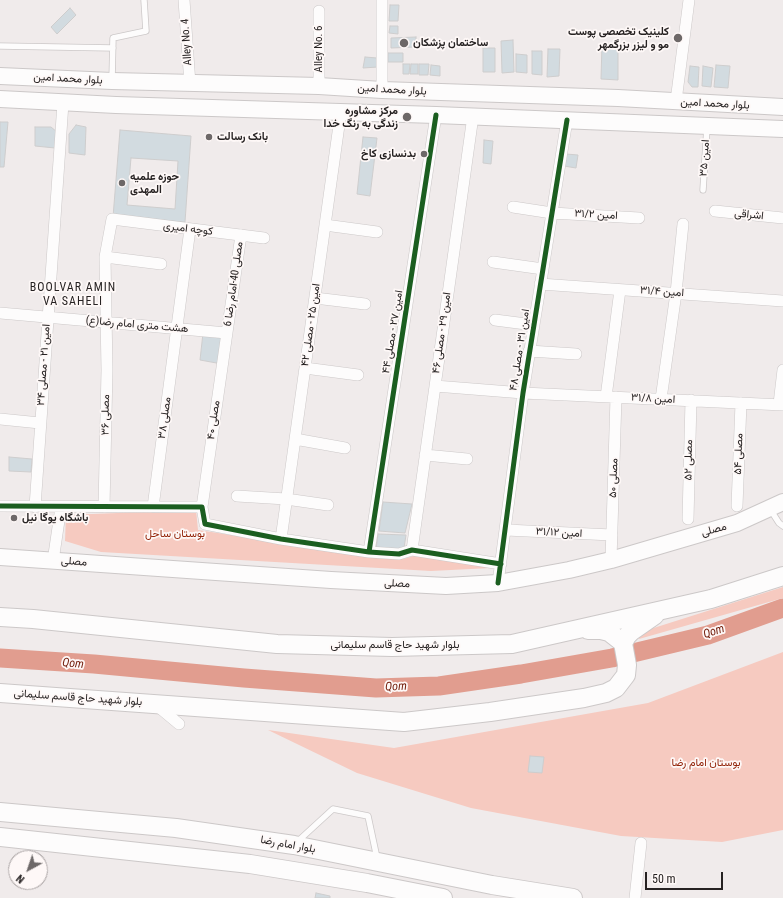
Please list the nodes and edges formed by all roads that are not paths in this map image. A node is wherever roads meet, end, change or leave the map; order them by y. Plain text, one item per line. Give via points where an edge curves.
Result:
1 (144, 0) edge
2 (184, 0) edge
3 (382, 0) edge
4 (689, 0) edge
5 (319, 11) dead end
6 (0, 46) edge
7 (112, 48) junction
8 (0, 76) edge
9 (112, 81) junction
10 (190, 84) junction
11 (319, 86) junction
12 (382, 90) junction
13 (0, 99) edge
14 (676, 101) junction
15 (63, 103) junction
16 (783, 108) edge
17 (341, 111) junction
18 (382, 113) junction
19 (436, 115) junction
20 (473, 116) junction
21 (567, 120) junction
22 (707, 126) junction
23 (783, 129) edge
24 (703, 190) dead end
25 (513, 207) dead end
26 (715, 211) dead end
27 (552, 213) junction
28 (639, 218) dead end
29 (783, 218) edge
30 (112, 219) joint
31 (683, 224) dead end
32 (325, 226) junction
33 (190, 229) junction
34 (377, 232) dead end
35 (241, 235) junction
36 (264, 238) dead end
37 (105, 257) junction
38 (493, 262) dead end
39 (161, 264) dead end
40 (543, 269) junction
41 (540, 284) junction
42 (620, 290) junction
43 (676, 293) junction
44 (315, 298) junction
45 (783, 301) edge
46 (365, 304) dead end
47 (0, 313) edge
48 (48, 318) junction
49 (495, 320) dead end
50 (106, 322) junction
51 (534, 325) junction
52 (178, 328) junction
53 (227, 333) junction
54 (529, 351) junction
55 (576, 354) dead end
56 (305, 368) junction
57 (783, 370) edge
58 (358, 375) dead end
59 (435, 386) junction
60 (523, 393) junction
61 (611, 397) junction
62 (661, 399) junction
63 (691, 400) junction
64 (741, 403) junction
65 (781, 405) edge
66 (0, 419) edge
67 (40, 423) junction
68 (295, 439) junction
69 (345, 448) dead end
70 (426, 455) junction
71 (467, 459) dead end
72 (237, 496) dead end
73 (286, 499) junction
74 (328, 504) dead end
75 (776, 505) edge
76 (0, 506) edge
77 (737, 506) dead end
78 (35, 507) junction
79 (61, 507) junction
80 (104, 507) junction
81 (154, 507) junction
82 (202, 507) junction
83 (688, 520) dead end
84 (783, 526) edge
85 (506, 530) junction
86 (612, 535) junction
87 (281, 538) junction
88 (412, 550) junction
89 (369, 552) junction
90 (0, 557) edge
91 (611, 560) junction
92 (53, 561) junction
93 (501, 564) junction
94 (783, 576) edge
95 (498, 583) junction
96 (667, 608) junction
97 (0, 617) edge
98 (575, 630) junction
99 (623, 643) junction
100 (0, 693) edge
101 (154, 704) junction
102 (178, 724) dead end
103 (0, 812) edge
104 (0, 837) edge
105 (641, 843) dead end
106 (294, 845) junction
107 (378, 862) junction
108 (443, 898) edge
109 (573, 898) edge
110 (635, 898) edge

1 - 7 lane via 146,31 113,38
2 - 10 street, Alley No. 4
3 - 12 street
4 - 14 street
5 - 11 street, Alley No. 6
6 - 7 lane
7 - 9 lane
8 - 9 main road, بلوار محمد امین
9 - 10 main road, بلوار محمد امین
10 - 11 main road, بلوار محمد امین
11 - 12 main road, بلوار محمد امین
12 - 14 main road, بلوار محمد امین
12 - 18 main road
13 - 15 main road, بلوار محمد امین
14 - 16 main road, بلوار محمد امین
15 - 17 main road, بلوار محمد امین
15 - 48 street, امین ۲۱ - مصلی ۳۴
17 - 18 main road, بلوار محمد امین
17 - 32 street, امین ۲۵ - مصلی ۴۲
18 - 19 main road, بلوار محمد امین
19 - 20 main road, بلوار محمد امین
19 - 89 street, امین ۲۷ - مصلی ۴۴
20 - 21 main road, بلوار محمد امین
20 - 59 street, امین ۲۹ - مصلی ۴۶
21 - 22 main road, بلوار محمد امین
21 - 27 street, امین ۳۱ - مصلی ۴۸
22 - 23 main road, بلوار محمد امین
22 - 24 lane, امین ۳۵
25 - 27 street, امین ۳۱/۲
26 - 29 street, اشراقی
27 - 28 street, امین ۳۱/۲
27 - 40 street, امین ۳۱ - مصلی ۴۸
30 - 33 street, کوچه امیری
30 - 37 street, مصلی ۳۶
31 - 43 street
32 - 34 street
32 - 44 street, امین ۲۵ - مصلی ۴۲
33 - 35 street, کوچه امیری
33 - 52 street, مصلی ۳۸
35 - 36 street, کوچه امیری
35 - 53 street, مصلی 40-امام رضا 6
37 - 39 street
37 - 50 street, مصلی ۳۶
38 - 40 street
40 - 41 street, امین ۳۱ - مصلی ۴۸
41 - 42 street, امین ۳۱/۴
41 - 51 street, امین ۳۱ - مصلی ۴۸
42 - 43 street, امین ۳۱/۴
42 - 61 street, مصلی ۵۰
43 - 45 street, امین ۳۱/۴
43 - 62 street
44 - 46 street
44 - 56 street, امین ۲۵ - مصلی ۴۲
47 - 48 street, هشت متری امام رضا(ع)
48 - 50 street, هشت متری امام رضا(ع)
48 - 67 street, امین ۲۱ - مصلی ۳۴
49 - 51 street
50 - 52 street, هشت متری امام رضا(ع)
50 - 80 street, مصلی ۳۶
51 - 54 street, امین ۳۱ - مصلی ۴۸
52 - 53 street, هشت متری امام رضا(ع)
52 - 81 street, مصلی ۳۸
53 - 82 street, مصلی ۴۰
54 - 55 street
54 - 60 street, امین ۳۱ - مصلی ۴۸
56 - 58 street
56 - 68 street, امین ۲۵ - مصلی ۴۲
57 - 65 street
59 - 60 street, امین ۳۱/۸
59 - 70 street, امین ۲۹ - مصلی ۴۶
60 - 61 street, امین ۳۱/۸
60 - 85 street, امین ۳۱ - مصلی ۴۸
61 - 62 street, امین ۳۱/۸
61 - 86 street, مصلی ۵۰
62 - 63 street, امین ۳۱/۸
63 - 64 street, امین ۳۱/۸
63 - 83 street, مصلی ۵۲
64 - 65 street, امین ۳۱/۸
64 - 77 street, مصلی ۵۴
66 - 67 street
67 - 78 street, امین ۲۱ - مصلی ۳۴
68 - 69 street
68 - 73 street, امین ۲۵ - مصلی ۴۲
70 - 71 street
70 - 88 street, امین ۲۹ - مصلی ۴۶
72 - 73 street
73 - 74 street
73 - 87 street, امین ۲۵ - مصلی ۴۲
75 - 84 lane via 779,523
75 - 91 main road, مصلی via 736,524
76 - 78 street
78 - 79 street
79 - 80 street
79 - 92 street
80 - 81 street
81 - 82 street
82 - 87 street via 205,524
85 - 86 street, امین ۳۱/۱۲
85 - 93 street, امین ۳۱ - مصلی ۴۸
86 - 91 street, مصلی ۵۰
87 - 89 street
88 - 89 street via 399,554
88 - 93 street
90 - 92 main road, مصلی
91 - 95 main road, مصلی
92 - 95 main road, مصلی via 446,586
93 - 95 street, امین ۳۱ - مصلی ۴۸
94 - 96 main road, بلوار شهید حاج قاسم سلیمانی via 711,599
96 - 98 main road, بلوار شهید حاج قاسم سلیمانی
96 - 99 main road via 639,625
97 - 98 main road, بلوار شهید حاج قاسم سلیمانی via 277,644 392,647 512,644
98 - 99 main road via 609,632
99 - 101 main road, بلوار شهید حاج قاسم سلیمانی via 628,665 626,675 616,688 596,696 490,712 404,722
100 - 101 main road, بلوار شهید حاج قاسم سلیمانی
101 - 102 street
103 - 106 main road, بلوار امام رضا via 176,828
104 - 108 main road via 250,864 367,882
105 - 110 street
106 - 107 main road, بلوار امام رضا
106 - 107 lane via 332,809 368,816
107 - 109 main road, بلوار امام رضا

